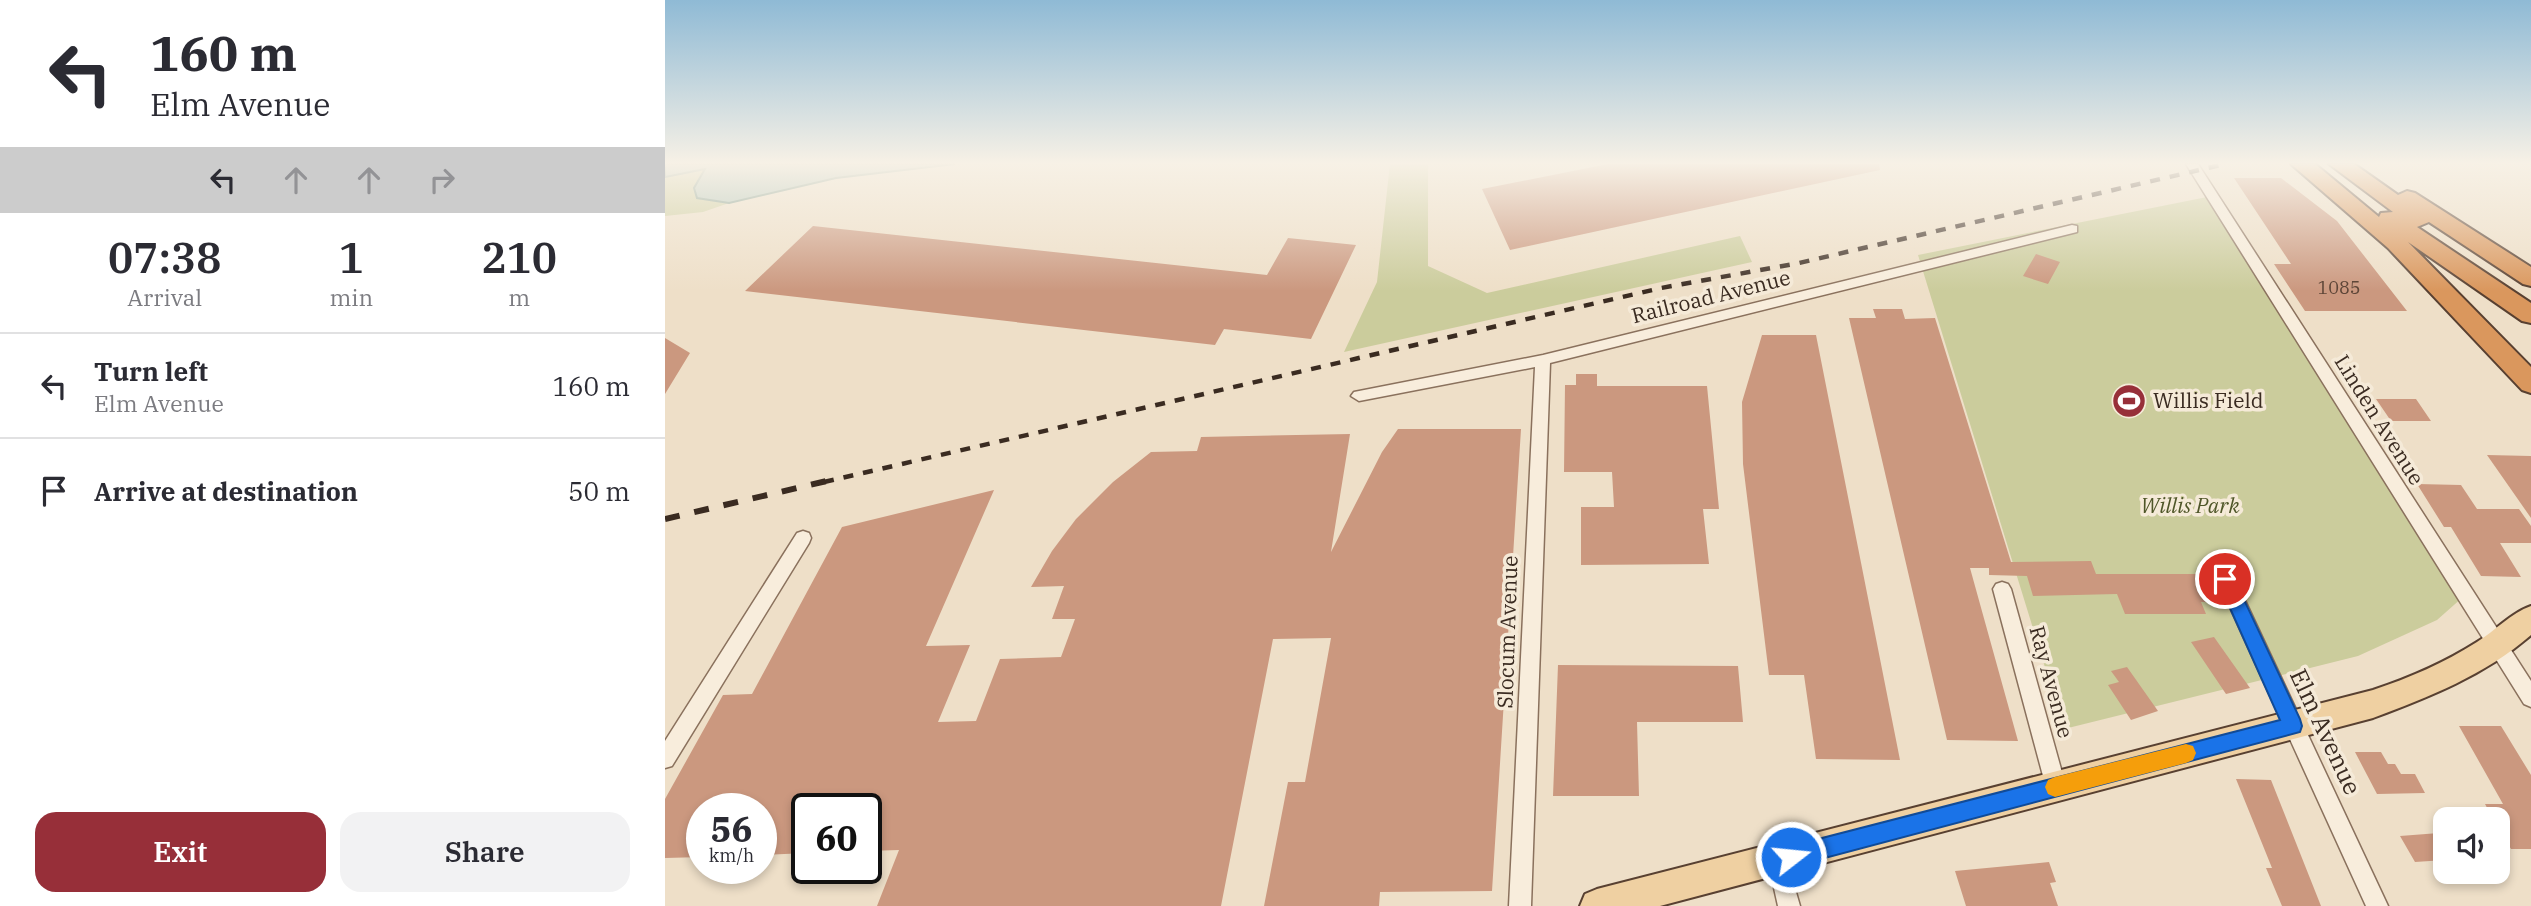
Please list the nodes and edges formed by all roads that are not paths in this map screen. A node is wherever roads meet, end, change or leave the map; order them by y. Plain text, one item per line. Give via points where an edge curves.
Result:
1 (2219, 206) edge
2 (2363, 206) edge
3 (2382, 206) edge
4 (2390, 206) edge
5 (2400, 206) edge
6 (2071, 229) dead end
7 (2531, 278) edge
8 (2531, 297) edge
9 (2531, 315) edge
10 (2503, 353) junction
11 (1543, 360) junction
12 (2531, 383) edge
13 (2531, 391) edge
14 (1359, 396) dead end
15 (803, 538) dead end
16 (2225, 579) dead end
17 (2002, 589) dead end
18 (2531, 618) edge
19 (2497, 646) junction
20 (2531, 698) edge
21 (2293, 726) junction
22 (665, 760) edge
23 (2056, 787) junction
24 (1778, 861) junction
25 (1521, 906) edge
26 (1597, 906) edge
27 (1789, 906) edge
28 (2377, 906) edge

1 - 19 street, Linden Avenue
2 - 10 highway
3 - 9 highway
4 - 8 highway
5 - 7 highway
6 - 11 street, Railroad Avenue
10 - 12 highway
10 - 13 highway
11 - 14 street, Railroad Avenue
11 - 25 street, Slocum Avenue
15 - 22 street
16 - 21 street, Elm Avenue
17 - 23 street, Ray Avenue
18 - 19 main road
19 - 20 street, Linden Avenue
19 - 21 main road via 2410,691
21 - 23 main road
21 - 28 street, Elm Avenue
23 - 24 main road
24 - 26 main road
24 - 27 street

